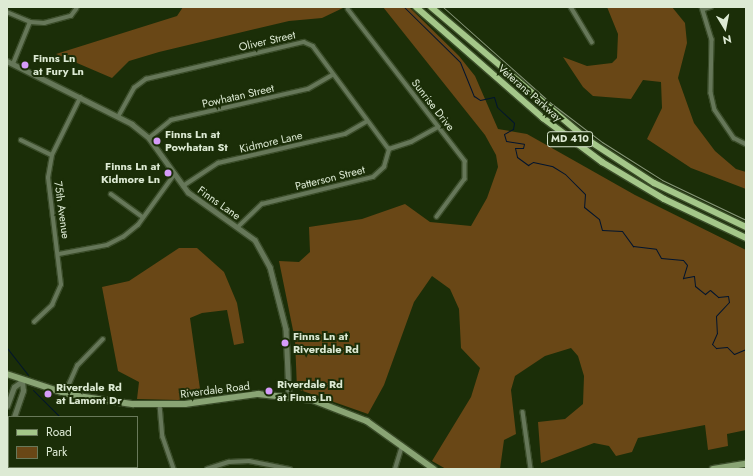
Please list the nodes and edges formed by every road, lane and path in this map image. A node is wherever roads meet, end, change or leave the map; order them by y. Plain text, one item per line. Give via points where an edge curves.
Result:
1 (416, 7) edge
2 (431, 7) edge
3 (571, 7) edge
4 (711, 7) edge
5 (703, 8) edge
6 (76, 9) dead end
7 (348, 9) dead end
8 (7, 12) edge
9 (30, 22) junction
10 (592, 42) dead end
11 (7, 61) edge
12 (12, 64) junction
13 (332, 75) junction
14 (80, 98) junction
15 (118, 117) junction
16 (366, 122) junction
17 (438, 127) junction
18 (149, 138) junction
19 (21, 140) dead end
20 (746, 144) edge
21 (389, 149) junction
22 (52, 155) junction
23 (174, 175) junction
24 (183, 186) junction
25 (111, 194) dead end
26 (143, 217) junction
27 (437, 217) dead end
28 (238, 227) junction
29 (746, 227) edge
30 (746, 238) edge
31 (59, 254) junction
32 (34, 322) dead end
33 (103, 339) dead end
34 (7, 374) edge
35 (22, 381) junction
36 (65, 393) junction
37 (289, 395) junction
38 (160, 405) junction
39 (7, 406) edge
40 (523, 412) dead end
41 (14, 416) edge
42 (402, 446) junction
43 (746, 464) edge
44 (174, 469) edge
45 (207, 469) edge
46 (290, 469) edge
47 (395, 469) edge
48 (434, 469) edge
49 (531, 469) edge
50 (713, 469) edge

1 - 30 main road, Veterans Parkway / MD 410 via 543,118 602,162 664,199
2 - 29 main road, Veterans Parkway / MD 410 via 588,140 660,185
3 - 10 street
4 - 5 street
5 - 20 street via 712,39 711,93 715,110 734,138
6 - 9 street via 62,20
7 - 17 street, Sunrise Drive
8 - 9 street
9 - 12 street
11 - 12 street, Finns Lane
12 - 14 street, Finns Lane
13 - 15 street, Oliver Street via 310,44 294,44 146,79 134,88
13 - 16 street, Oliver Street
13 - 18 street, Powhatan Street via 308,89 171,120
14 - 15 street, Finns Lane
14 - 22 street, 75th Avenue
15 - 18 street, Finns Lane
16 - 21 street, Oliver Street
16 - 24 street, Kidmore Lane via 339,135 218,163
17 - 21 street via 411,142
17 - 27 street, Sunrise Drive via 463,158 466,169 463,182
18 - 23 street, Finns Lane
19 - 22 street
21 - 28 street, Patterson Street via 384,167 373,177 262,204
22 - 31 street, 75th Avenue via 48,188
23 - 24 street, Finns Lane
23 - 26 street
24 - 28 street, Finns Lane
25 - 26 street
26 - 31 street via 128,234 113,243
28 - 37 street, Finns Lane via 259,246 270,267 287,337
31 - 32 street, 75th Avenue via 62,274 59,293
33 - 36 street via 77,366
34 - 35 main road, Riverdale Road
35 - 36 main road, Riverdale Road
35 - 39 street via 14,387
35 - 41 street via 23,391
36 - 38 main road, Riverdale Road via 110,402
37 - 38 main road, Riverdale Road via 248,395
37 - 42 main road, Riverdale Road via 338,406 366,420
38 - 44 street via 163,437
40 - 49 street
42 - 47 street
42 - 48 main road, Riverdale Road
43 - 50 main road
45 - 46 street via 229,462 249,461

